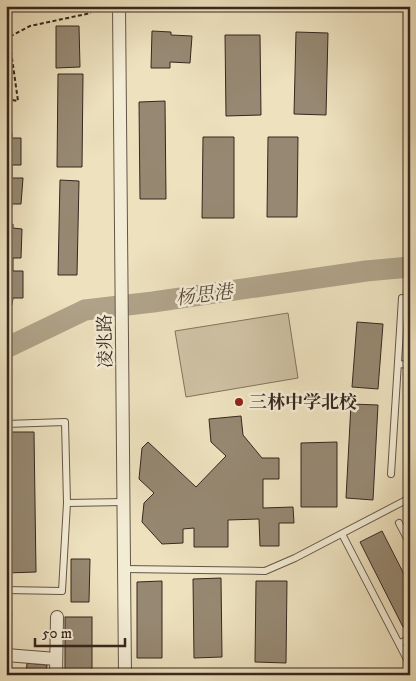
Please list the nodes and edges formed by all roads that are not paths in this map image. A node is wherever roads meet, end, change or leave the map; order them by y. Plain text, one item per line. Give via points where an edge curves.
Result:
1 (119, 6) edge
2 (402, 298) dead end
3 (398, 364) junction
4 (410, 364) edge
5 (6, 424) edge
6 (391, 474) dead end
7 (410, 498) edge
8 (124, 502) junction
9 (67, 503) junction
10 (399, 523) dead end
11 (342, 534) junction
12 (410, 544) edge
13 (124, 569) junction
14 (6, 590) edge
15 (57, 617) dead end
16 (410, 638) edge
17 (399, 643) junction
18 (6, 654) edge
19 (56, 659) junction
20 (410, 665) edge
21 (56, 675) edge
22 (125, 675) edge

1 - 8 street, 凌兆路
2 - 3 lane
3 - 4 lane
3 - 6 lane
5 - 9 lane via 66,422
7 - 11 lane
8 - 9 lane
8 - 13 street, 凌兆路
9 - 14 lane via 62,591
10 - 12 lane
11 - 13 lane via 265,571
11 - 17 lane
13 - 22 street, 凌兆路
15 - 19 street
16 - 17 lane
17 - 20 lane
18 - 19 street
19 - 21 street

